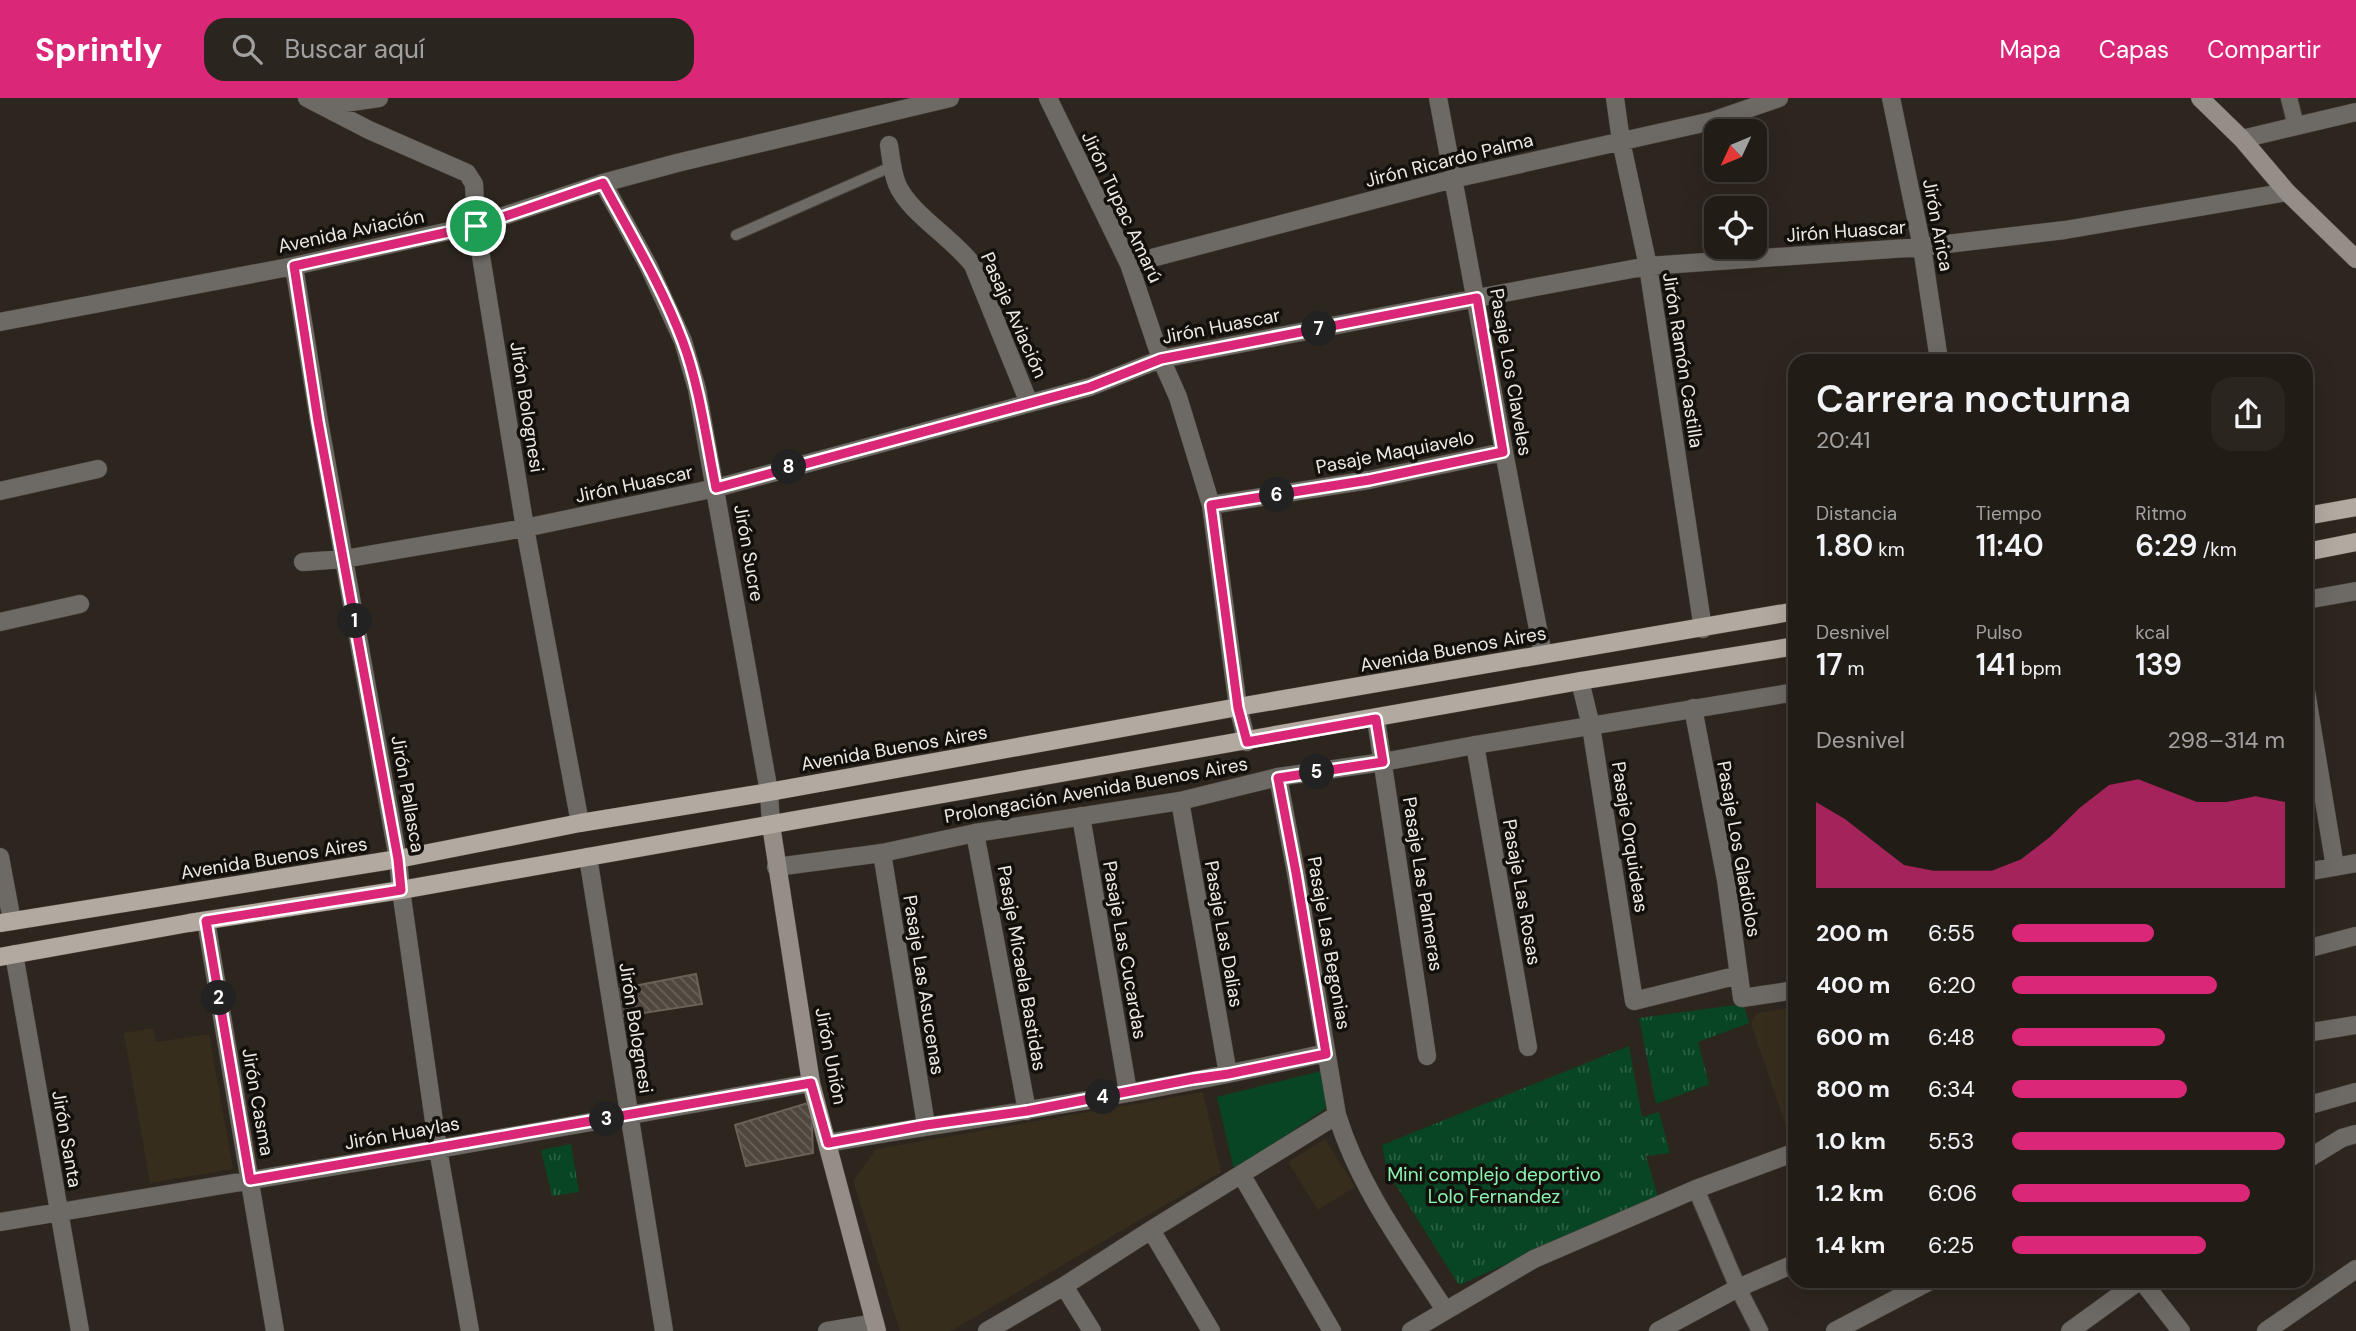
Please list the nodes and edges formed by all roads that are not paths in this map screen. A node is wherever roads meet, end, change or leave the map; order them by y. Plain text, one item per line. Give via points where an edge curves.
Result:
1 (307, 98) edge
2 (379, 98) edge
3 (950, 98) edge
4 (1048, 98) edge
5 (1438, 98) edge
6 (1615, 98) edge
7 (1779, 98) edge
8 (1891, 98) edge
9 (2200, 98) edge
10 (2289, 98) edge
11 (324, 106) junction
12 (2356, 112) edge
13 (2296, 126) junction
14 (2242, 139) junction
15 (1621, 141) junction
16 (889, 145) dead end
17 (892, 166) junction
18 (1454, 178) junction
19 (603, 183) junction
20 (2287, 192) junction
21 (476, 226) junction
22 (736, 234) dead end
23 (1922, 247) junction
24 (2356, 259) edge
25 (1129, 264) junction
26 (294, 266) junction
27 (1648, 266) junction
28 (1477, 298) junction
29 (0, 322) edge
30 (1938, 354) edge
31 (1161, 359) junction
32 (1029, 404) junction
33 (1503, 452) junction
34 (98, 469) dead end
35 (716, 488) junction
36 (0, 491) edge
37 (1211, 505) junction
38 (2356, 507) edge
39 (2313, 515) edge
40 (525, 528) junction
41 (2356, 542) edge
42 (2313, 551) edge
43 (344, 559) junction
44 (303, 562) dead end
45 (2356, 591) edge
46 (2313, 599) edge
47 (80, 604) dead end
48 (1788, 613) edge
49 (0, 622) edge
50 (1703, 629) junction
51 (1788, 647) edge
52 (1543, 654) junction
53 (1580, 681) junction
54 (1788, 697) edge
55 (1238, 708) junction
56 (1693, 708) junction
57 (1376, 719) junction
58 (1591, 726) junction
59 (2313, 733) edge
60 (1247, 742) junction
61 (1475, 745) junction
62 (1383, 762) junction
63 (1278, 778) junction
64 (769, 792) junction
65 (1180, 801) junction
66 (1081, 816) junction
67 (580, 823) junction
68 (771, 825) junction
69 (975, 833) junction
70 (881, 853) junction
71 (0, 857) edge
72 (588, 857) junction
73 (398, 859) junction
74 (2356, 863) edge
75 (776, 867) junction
76 (2335, 867) junction
77 (2313, 871) edge
78 (401, 890) junction
79 (206, 921) junction
80 (6, 923) edge
81 (2356, 936) edge
82 (2313, 947) edge
83 (7, 956) edge
84 (1739, 975) junction
85 (1788, 991) edge
86 (2356, 1025) edge
87 (2313, 1032) edge
88 (1528, 1046) dead end
89 (1326, 1054) junction
90 (1427, 1056) dead end
91 (1228, 1074) junction
92 (811, 1083) junction
93 (1128, 1092) junction
94 (2356, 1092) edge
95 (2313, 1104) edge
96 (1027, 1111) junction
97 (629, 1115) junction
98 (1337, 1115) junction
99 (926, 1125) junction
100 (2356, 1134) edge
101 (828, 1143) junction
102 (438, 1149) junction
103 (1788, 1155) edge
104 (2313, 1156) edge
105 (1241, 1174) junction
106 (250, 1180) junction
107 (1696, 1189) junction
108 (58, 1211) junction
109 (0, 1222) edge
110 (1151, 1230) junction
111 (1788, 1266) edge
112 (2356, 1269) edge
113 (1065, 1286) junction
114 (1738, 1288) junction
115 (1917, 1288) edge
116 (2130, 1288) edge
117 (2146, 1288) edge
118 (1445, 1310) junction
119 (876, 1327) edge
120 (80, 1331) edge
121 (275, 1331) edge
122 (470, 1331) edge
123 (664, 1331) edge
124 (827, 1331) edge
125 (988, 1331) edge
126 (1092, 1331) edge
127 (1211, 1331) edge
128 (1332, 1331) edge
129 (1411, 1331) edge
130 (1657, 1331) edge
131 (1760, 1331) edge
132 (1835, 1331) edge
133 (2070, 1331) edge
134 (2181, 1331) edge
135 (2266, 1331) edge

1 - 11 street, Jirón Bolognesi
2 - 11 street
3 - 19 street, Avenida Aviación
4 - 25 street, Jirón Tupac Amarú
5 - 18 street, Pasaje Los Claveles
6 - 15 street, Jirón Ramón Castilla
7 - 15 street, Jirón Ricardo Palma via 1712,121
8 - 23 street, Jirón Arica
9 - 14 main road
10 - 13 street
11 - 21 street, Jirón Bolognesi via 467,173 474,184
12 - 13 street
13 - 14 street
14 - 20 main road
15 - 18 street, Jirón Ricardo Palma
15 - 27 street, Jirón Ramón Castilla
16 - 17 street, Pasaje Aviación
17 - 22 lane
17 - 32 street, Pasaje Aviación via 897,185 914,208 973,265
18 - 25 street, Jirón Ricardo Palma
18 - 28 street, Pasaje Los Claveles
19 - 21 street, Avenida Aviación
19 - 35 street, Jirón Sucre via 683,341
20 - 23 street, Jirón Huascar via 2065,230
20 - 24 main road
21 - 26 street, Avenida Aviación
21 - 40 street, Jirón Bolognesi
23 - 27 street, Jirón Huascar
23 - 30 street, Jirón Arica
25 - 31 street, Jirón Tupac Amarú
26 - 29 street, Avenida Aviación
26 - 43 street, Jirón Pallasca
27 - 28 street, Jirón Huascar
27 - 50 street, Jirón Ramón Castilla
28 - 31 street, Jirón Huascar
28 - 33 street, Pasaje Los Claveles
31 - 32 street, Jirón Huascar via 1090,387
31 - 37 street, Jirón Tupac Amarú via 1178,397
32 - 35 street, Jirón Huascar
33 - 37 street, Pasaje Maquiavelo via 1369,480
33 - 52 street, Pasaje Los Claveles
34 - 36 street
35 - 40 street, Jirón Huascar
35 - 64 street, Jirón Sucre
37 - 55 street, Jirón Tupac Amarú
38 - 39 main road
40 - 43 street, Jirón Huascar
40 - 67 street, Jirón Bolognesi
41 - 42 main road
43 - 44 street, Jirón Huascar
43 - 73 street, Jirón Pallasca
45 - 46 street
47 - 49 street
48 - 50 main road, Avenida Buenos Aires
50 - 52 main road, Avenida Buenos Aires
51 - 53 main road
52 - 55 main road, Avenida Buenos Aires
53 - 57 main road
53 - 58 street, Pasaje Orquideas
54 - 56 street, Prolongación Avenida Buenos Aires
55 - 60 street, Jirón Tupac Amarú
55 - 64 main road, Avenida Buenos Aires
56 - 58 street, Prolongación Avenida Buenos Aires
56 - 84 street, Pasaje Los Gladiolos
57 - 60 main road
57 - 62 street, Pasaje Las Palmeras
58 - 61 street, Prolongación Avenida Buenos Aires
58 - 84 street, Pasaje Orquideas via 1634,1001
59 - 76 street
60 - 68 main road
61 - 62 street, Prolongación Avenida Buenos Aires
61 - 88 street, Pasaje Las Rosas
62 - 63 street, Prolongación Avenida Buenos Aires
62 - 90 street, Pasaje Las Palmeras
63 - 65 street, Prolongación Avenida Buenos Aires
63 - 89 street, Pasaje Las Begonias
64 - 67 main road, Avenida Buenos Aires
64 - 68 street, Jirón Sucre
65 - 66 street, Prolongación Avenida Buenos Aires
65 - 91 street, Pasaje Las Dalias
66 - 69 street, Prolongación Avenida Buenos Aires
66 - 93 street, Pasaje Las Cucardas
67 - 73 main road, Avenida Buenos Aires
68 - 72 main road
68 - 75 main road, Jirón Unión
69 - 70 street, Prolongación Avenida Buenos Aires
69 - 96 street, Pasaje Micaela Bastidas
70 - 75 street, Prolongación Avenida Buenos Aires
70 - 99 street, Pasaje Las Asucenas
71 - 80 street
72 - 78 main road
72 - 97 street, Jirón Bolognesi
73 - 78 street, Jirón Pallasca
73 - 80 main road, Avenida Buenos Aires
74 - 76 street
75 - 92 main road, Jirón Unión
76 - 77 street
78 - 79 main road
78 - 102 street, Jirón Pallasca
79 - 83 main road
79 - 106 street, Jirón Casma
81 - 82 street
83 - 108 street, Jirón Santa
84 - 85 street, Pasaje Los Gladiolos via 1742,998
86 - 87 street
89 - 91 street
89 - 98 street, Pasaje Las Begonias
91 - 93 street
92 - 97 street, Jirón Huaylas
92 - 101 main road, Jirón Unión
93 - 96 street
94 - 95 street
96 - 99 street
97 - 102 street, Jirón Huaylas
97 - 123 street, Jirón Bolognesi
98 - 105 street
98 - 118 street, Pasaje Las Begonias via 1370,1192
99 - 101 street
100 - 104 street
101 - 119 main road, Jirón Unión
102 - 106 street, Jirón Huaylas
102 - 122 street, Jirón Pallasca
103 - 107 street
105 - 110 street
105 - 128 street
106 - 108 street, Jirón Huaylas
106 - 121 street, Jirón Casma
107 - 114 street
107 - 118 street via 1534,1259
108 - 109 street, Jirón Huaylas
108 - 120 street, Jirón Santa
110 - 113 street
110 - 127 street
111 - 114 street
112 - 135 street
113 - 125 street
113 - 126 street
114 - 130 street
114 - 131 street
115 - 132 street
116 - 133 street
117 - 134 street
118 - 129 street
119 - 124 street

